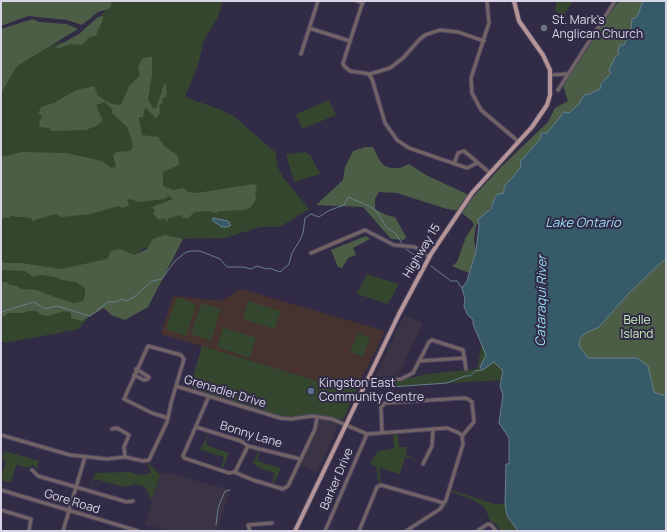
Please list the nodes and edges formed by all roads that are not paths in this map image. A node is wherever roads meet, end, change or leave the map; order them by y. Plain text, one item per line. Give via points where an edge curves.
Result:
1 (318, 1) edge
2 (357, 1) edge
3 (487, 1) edge
4 (514, 1) edge
5 (615, 1) edge
6 (363, 2) edge
7 (309, 28) junction
8 (350, 41) junction
9 (484, 41) junction
10 (301, 54) dead end
11 (368, 74) junction
12 (376, 74) junction
13 (567, 74) junction
14 (551, 75) junction
15 (372, 79) junction
16 (558, 90) dead end
17 (519, 142) junction
18 (478, 162) junction
19 (454, 164) junction
20 (490, 173) junction
21 (311, 254) dead end
22 (429, 257) junction
23 (465, 358) junction
24 (420, 361) junction
25 (136, 369) junction
26 (466, 369) dead end
27 (134, 375) junction
28 (368, 378) junction
29 (176, 386) junction
30 (209, 396) junction
31 (317, 417) junction
32 (168, 418) junction
33 (345, 424) junction
34 (196, 427) junction
35 (112, 429) dead end
36 (433, 429) junction
37 (382, 433) junction
38 (367, 434) junction
39 (1, 436) edge
40 (462, 436) junction
41 (248, 446) junction
42 (85, 457) junction
43 (125, 457) junction
44 (300, 459) junction
45 (423, 464) dead end
46 (32, 470) dead end
47 (235, 472) junction
48 (76, 487) junction
49 (1, 490) edge
50 (133, 501) dead end
51 (444, 503) junction
52 (1, 510) edge
53 (70, 510) junction
54 (272, 523) dead end
55 (29, 531) edge
56 (63, 531) edge
57 (138, 531) edge
58 (250, 531) edge
59 (295, 531) edge
60 (325, 531) edge
61 (359, 531) edge
62 (406, 531) edge
63 (477, 531) edge
64 (496, 531) edge

1 - 7 street
2 - 6 street
3 - 9 street via 489,23
4 - 14 main road, Highway 15 via 518,21 543,54
5 - 13 street
6 - 8 street
7 - 8 street
7 - 10 street
8 - 11 street via 344,66 350,71
9 - 12 street via 448,30 433,32 419,40 390,68
9 - 17 street via 471,78 472,94 481,110
11 - 12 street
11 - 15 street
12 - 15 street
13 - 14 street
13 - 16 street
14 - 17 main road, Highway 15 via 550,95 544,110
15 - 19 street via 381,111 392,135 409,148
17 - 20 main road, Highway 15
18 - 19 street via 467,168
18 - 19 street via 464,151 458,153
18 - 20 street
20 - 22 main road, Highway 15 via 472,193
21 - 22 street via 365,230 394,245 415,247
22 - 28 main road, Highway 15
23 - 24 street
23 - 24 street via 461,349 432,340
23 - 26 street
24 - 28 street via 415,371 401,379 378,381
25 - 27 street
25 - 27 street via 149,377 144,380
25 - 29 street via 148,346 181,355 184,359
27 - 32 street via 124,399
28 - 33 main road, Highway 15
29 - 30 street, Grenadier Drive
29 - 32 street, Grenadier Drive
30 - 31 street, Grenadier Drive via 280,418
30 - 34 street
31 - 33 street, Grenadier Drive
31 - 44 street via 315,429
32 - 43 street, Grenadier Drive via 149,460
33 - 38 street, Grenadier Drive
33 - 59 main road, Highway 15
34 - 41 street, Bonny Lane via 241,441
34 - 47 street via 184,458 229,473
35 - 43 street via 117,428 129,435 124,447
36 - 37 street
36 - 40 street via 447,428
36 - 45 street via 432,446
37 - 38 street
37 - 40 street via 381,407 385,403 464,398 472,402 474,422
38 - 60 street, Barker Drive
39 - 42 street, Grenadier Drive
40 - 51 street via 463,444
41 - 44 street, Bonny Lane
41 - 47 street
42 - 43 street, Grenadier Drive
42 - 48 street
44 - 47 street via 285,489
46 - 48 street via 38,476
48 - 50 street via 127,502
48 - 53 street
49 - 53 street, Gore Road
51 - 61 street via 381,485 377,488
51 - 62 street via 440,509
52 - 55 street via 31,519
53 - 56 street
53 - 57 street, Gore Road
54 - 58 street via 248,525
63 - 64 street via 488,524

